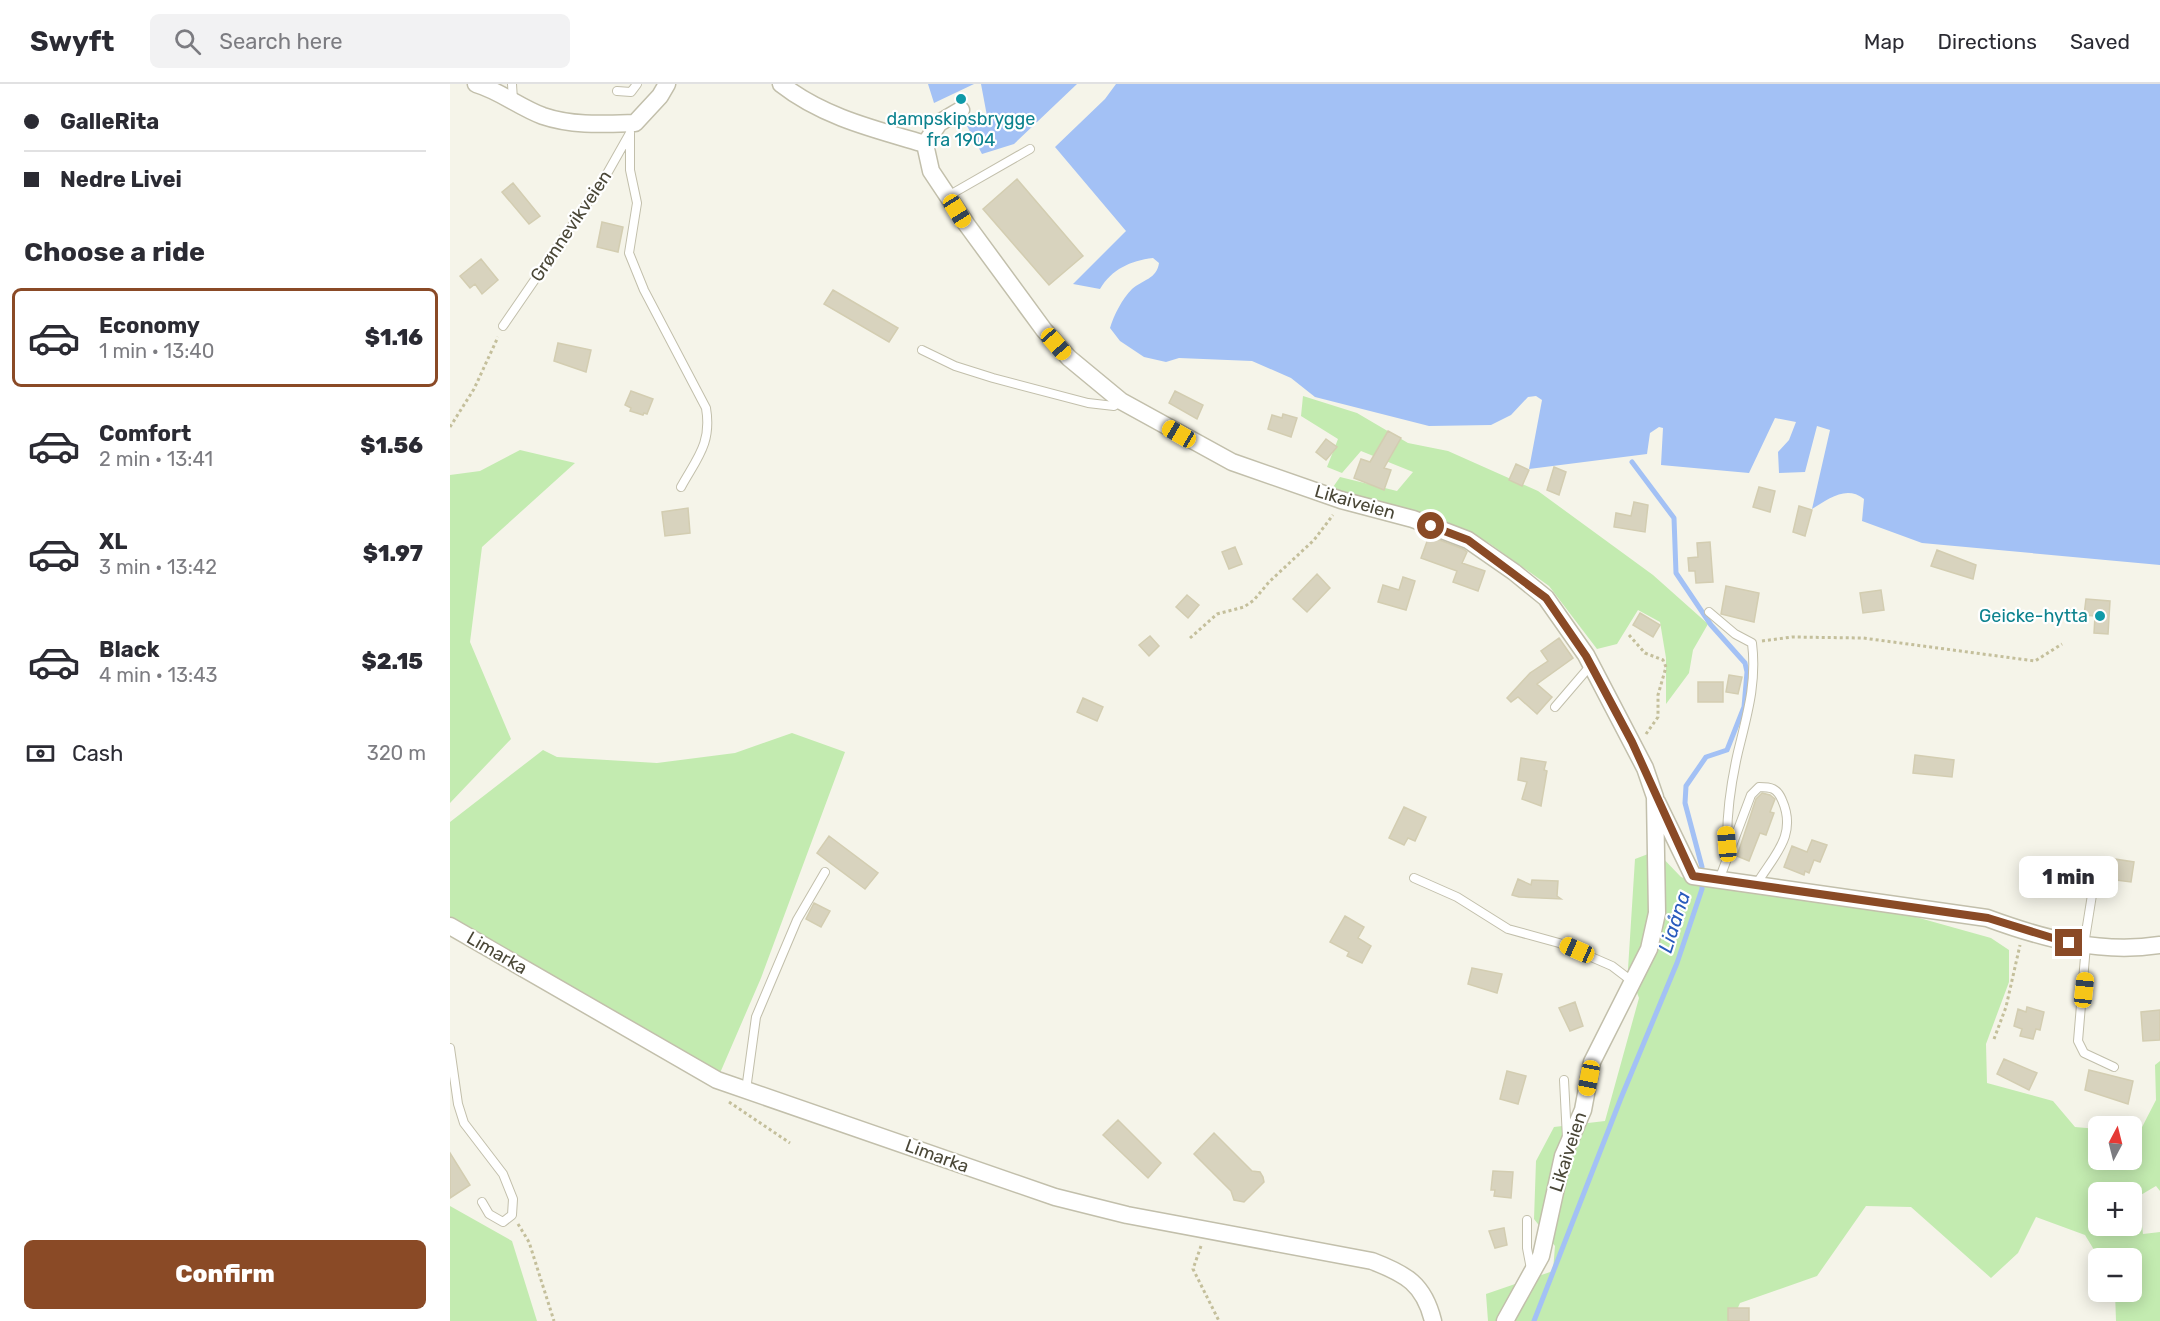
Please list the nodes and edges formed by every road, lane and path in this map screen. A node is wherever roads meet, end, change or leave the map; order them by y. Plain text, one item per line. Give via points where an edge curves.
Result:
1 (476, 84) edge
2 (637, 84) edge
3 (667, 84) edge
4 (781, 84) edge
5 (617, 91) dead end
6 (513, 92) edge
7 (961, 110) dead end
8 (633, 128) junction
9 (925, 144) junction
10 (1030, 150) dead end
11 (948, 196) junction
12 (503, 326) joint
13 (922, 350) dead end
14 (1122, 401) junction
15 (450, 427) edge
16 (681, 487) dead end
17 (1341, 500) junction
18 (1709, 612) dead end
19 (1629, 635) dead end
20 (1190, 638) dead end
21 (1752, 643) junction
22 (2062, 644) dead end
23 (1591, 665) junction
24 (1554, 707) dead end
25 (1632, 742) junction
26 (1655, 797) junction
27 (1728, 857) junction
28 (825, 872) dead end
29 (2095, 876) dead end
30 (1414, 878) dead end
31 (1719, 880) junction
32 (1755, 886) junction
33 (450, 926) edge
34 (2024, 931) junction
35 (2085, 945) junction
36 (2160, 945) edge
37 (1633, 983) junction
38 (1994, 1039) dead end
39 (450, 1048) edge
40 (2114, 1067) dead end
41 (1564, 1080) dead end
42 (746, 1090) junction
43 (726, 1100) dead end
44 (790, 1143) dead end
45 (1568, 1144) junction
46 (482, 1202) dead end
47 (512, 1215) junction
48 (1527, 1220) dead end
49 (1209, 1229) junction
50 (1532, 1273) junction
51 (554, 1321) edge
52 (1219, 1321) edge
53 (1433, 1321) edge
54 (1505, 1321) edge

1 - 6 street
2 - 5 lane via 631,92
3 - 8 street, Grønnevikveien
4 - 9 street via 802,100 846,121
6 - 8 street via 542,116
7 - 9 street via 939,123
8 - 12 lane, Grønnevikveien via 604,179
8 - 16 lane via 630,170 637,202 629,253 644,290 706,408 709,427 706,441
9 - 11 street, Likaiveien via 931,171
10 - 11 lane
11 - 14 street, Likaiveien via 1044,330 1069,358
12 - 15 path via 474,389
13 - 14 lane via 972,372 1077,400 1108,406
14 - 17 street, Likaiveien via 1232,462
17 - 20 path via 1321,532 1254,600 1244,607 1217,614
17 - 23 street, Likaiveien via 1413,519 1468,540 1546,598
18 - 21 lane
19 - 25 path via 1645,653 1663,660 1666,667 1658,694 1658,717 1644,736
21 - 22 path via 1792,637 1863,638 2035,661
21 - 27 lane via 1754,684 1730,800
23 - 24 lane
23 - 25 street, Likaiveien
25 - 26 street, Likaiveien
26 - 31 street via 1693,876
26 - 37 street, Likaiveien via 1657,914 1649,949
27 - 31 lane
27 - 32 lane via 1751,795 1759,787 1771,787 1779,793 1789,821 1777,855
28 - 42 lane via 797,920 756,1017
29 - 35 lane
30 - 37 lane via 1457,897 1508,929 1559,943 1612,966
31 - 32 street
32 - 34 street via 1988,918
33 - 42 street, Limarka via 717,1080
34 - 35 street
34 - 38 path
35 - 36 street via 2132,949
35 - 40 lane via 2078,1041 2084,1053
37 - 45 street, Likaiveien via 1592,1062 1583,1110
39 - 47 lane via 464,1123 503,1174 513,1199
41 - 45 lane
42 - 49 street, Limarka via 1055,1197
43 - 44 path
45 - 50 street, Likaiveien via 1541,1256
46 - 47 lane via 489,1214 502,1222
47 - 51 path via 529,1242
48 - 50 lane
49 - 52 path via 1193,1269
49 - 53 street, Limarka via 1346,1254 1398,1271 1418,1286
50 - 54 street, Likaiveien

